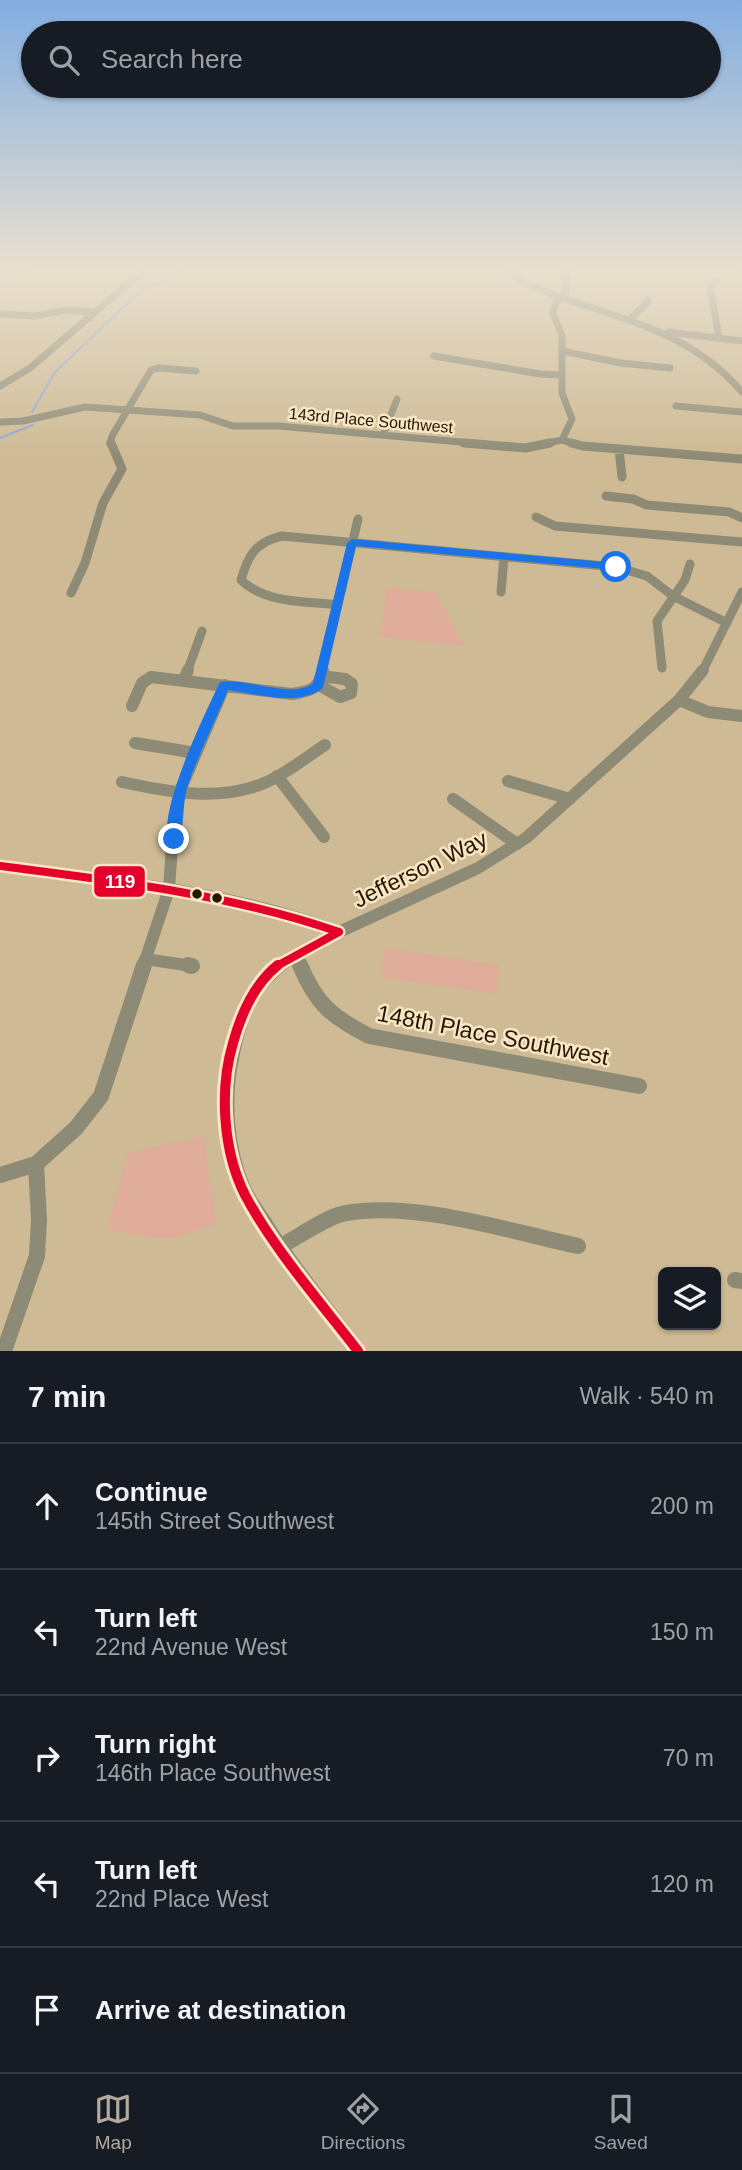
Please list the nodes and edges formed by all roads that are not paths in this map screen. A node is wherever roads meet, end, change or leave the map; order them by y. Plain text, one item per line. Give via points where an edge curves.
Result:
1 (72, 332) edge
2 (560, 332) edge
3 (665, 332) edge
4 (671, 332) edge
5 (718, 332) edge
6 (719, 338) junction
7 (742, 341) edge
8 (562, 351) junction
9 (435, 356) dead end
10 (670, 368) dead end
11 (196, 371) dead end
12 (561, 375) junction
13 (0, 386) edge
14 (742, 392) edge
15 (397, 399) dead end
16 (676, 406) dead end
17 (127, 409) junction
18 (742, 412) edge
19 (0, 422) edge
20 (383, 435) junction
21 (562, 440) junction
22 (619, 449) junction
23 (742, 459) edge
24 (622, 477) dead end
25 (606, 496) dead end
26 (536, 517) dead end
27 (742, 517) edge
28 (358, 519) dead end
29 (742, 542) edge
30 (352, 543) junction
31 (504, 556) junction
32 (690, 564) dead end
33 (501, 592) dead end
34 (742, 592) edge
35 (71, 593) dead end
36 (673, 596) junction
37 (338, 605) junction
38 (727, 623) junction
39 (202, 631) dead end
40 (662, 668) dead end
41 (184, 680) junction
42 (225, 685) junction
43 (679, 700) junction
44 (132, 706) dead end
45 (742, 716) edge
46 (135, 743) dead end
47 (325, 745) dead end
48 (196, 753) junction
49 (277, 776) junction
50 (508, 781) dead end
51 (122, 782) dead end
52 (180, 794) junction
53 (453, 799) dead end
54 (570, 799) junction
55 (324, 836) dead end
56 (517, 844) junction
57 (0, 866) edge
58 (169, 889) junction
59 (339, 932) junction
60 (296, 955) junction
61 (145, 959) junction
62 (192, 966) dead end
63 (639, 1086) dead end
64 (36, 1164) junction
65 (0, 1175) edge
66 (578, 1246) dead end
67 (279, 1247) junction
68 (4, 1351) edge
69 (358, 1351) edge

1 - 13 street via 30,368
2 - 8 street
3 - 14 street via 720,369
4 - 6 street
5 - 6 street
6 - 7 street
8 - 10 street
8 - 12 street
9 - 12 street
11 - 17 street via 150,370
12 - 21 street via 563,403 572,419
15 - 20 street
16 - 18 street
17 - 19 street, 143rd Place Southwest via 68,408 23,421
17 - 20 street, 143rd Place Southwest via 200,415 233,426
17 - 35 street via 110,445 122,469 101,507 79,581
20 - 21 street, 143rd Place Southwest via 525,447
21 - 22 street, 143rd Place Southwest
22 - 23 street, 143rd Place Southwest
22 - 24 street
25 - 27 street
26 - 29 street via 555,526
28 - 30 street
30 - 31 street
30 - 37 street
30 - 37 street via 282,536 265,539 254,547 241,580 262,595
31 - 33 street
31 - 36 street via 616,567 647,576
32 - 36 street via 685,585
34 - 38 street, Jefferson Way
36 - 38 street
36 - 40 street via 666,614 657,621
37 - 42 street via 317,684 292,694
38 - 43 street, Jefferson Way via 702,671
39 - 41 street
41 - 42 street
41 - 44 street via 145,678
42 - 48 street
43 - 45 street via 708,712
43 - 54 street, Jefferson Way
46 - 48 street
47 - 49 street
48 - 52 street
49 - 52 street via 232,792
49 - 55 street
50 - 54 street
51 - 52 street
52 - 58 street
53 - 56 street
54 - 56 street, Jefferson Way
56 - 59 street, Jefferson Way via 478,869
57 - 58 street
58 - 59 street via 274,909
58 - 61 street
59 - 60 street, Jefferson Way
60 - 63 street, 148th Place Southwest via 313,997 329,1015 369,1036
60 - 67 street, Jefferson Way via 267,975 248,999 225,1083 228,1136 243,1189
61 - 62 street
61 - 64 street via 101,1096 76,1128
64 - 65 street
64 - 68 street via 37,1256
66 - 67 street via 421,1213 382,1211 342,1213
67 - 69 street, Jefferson Way

